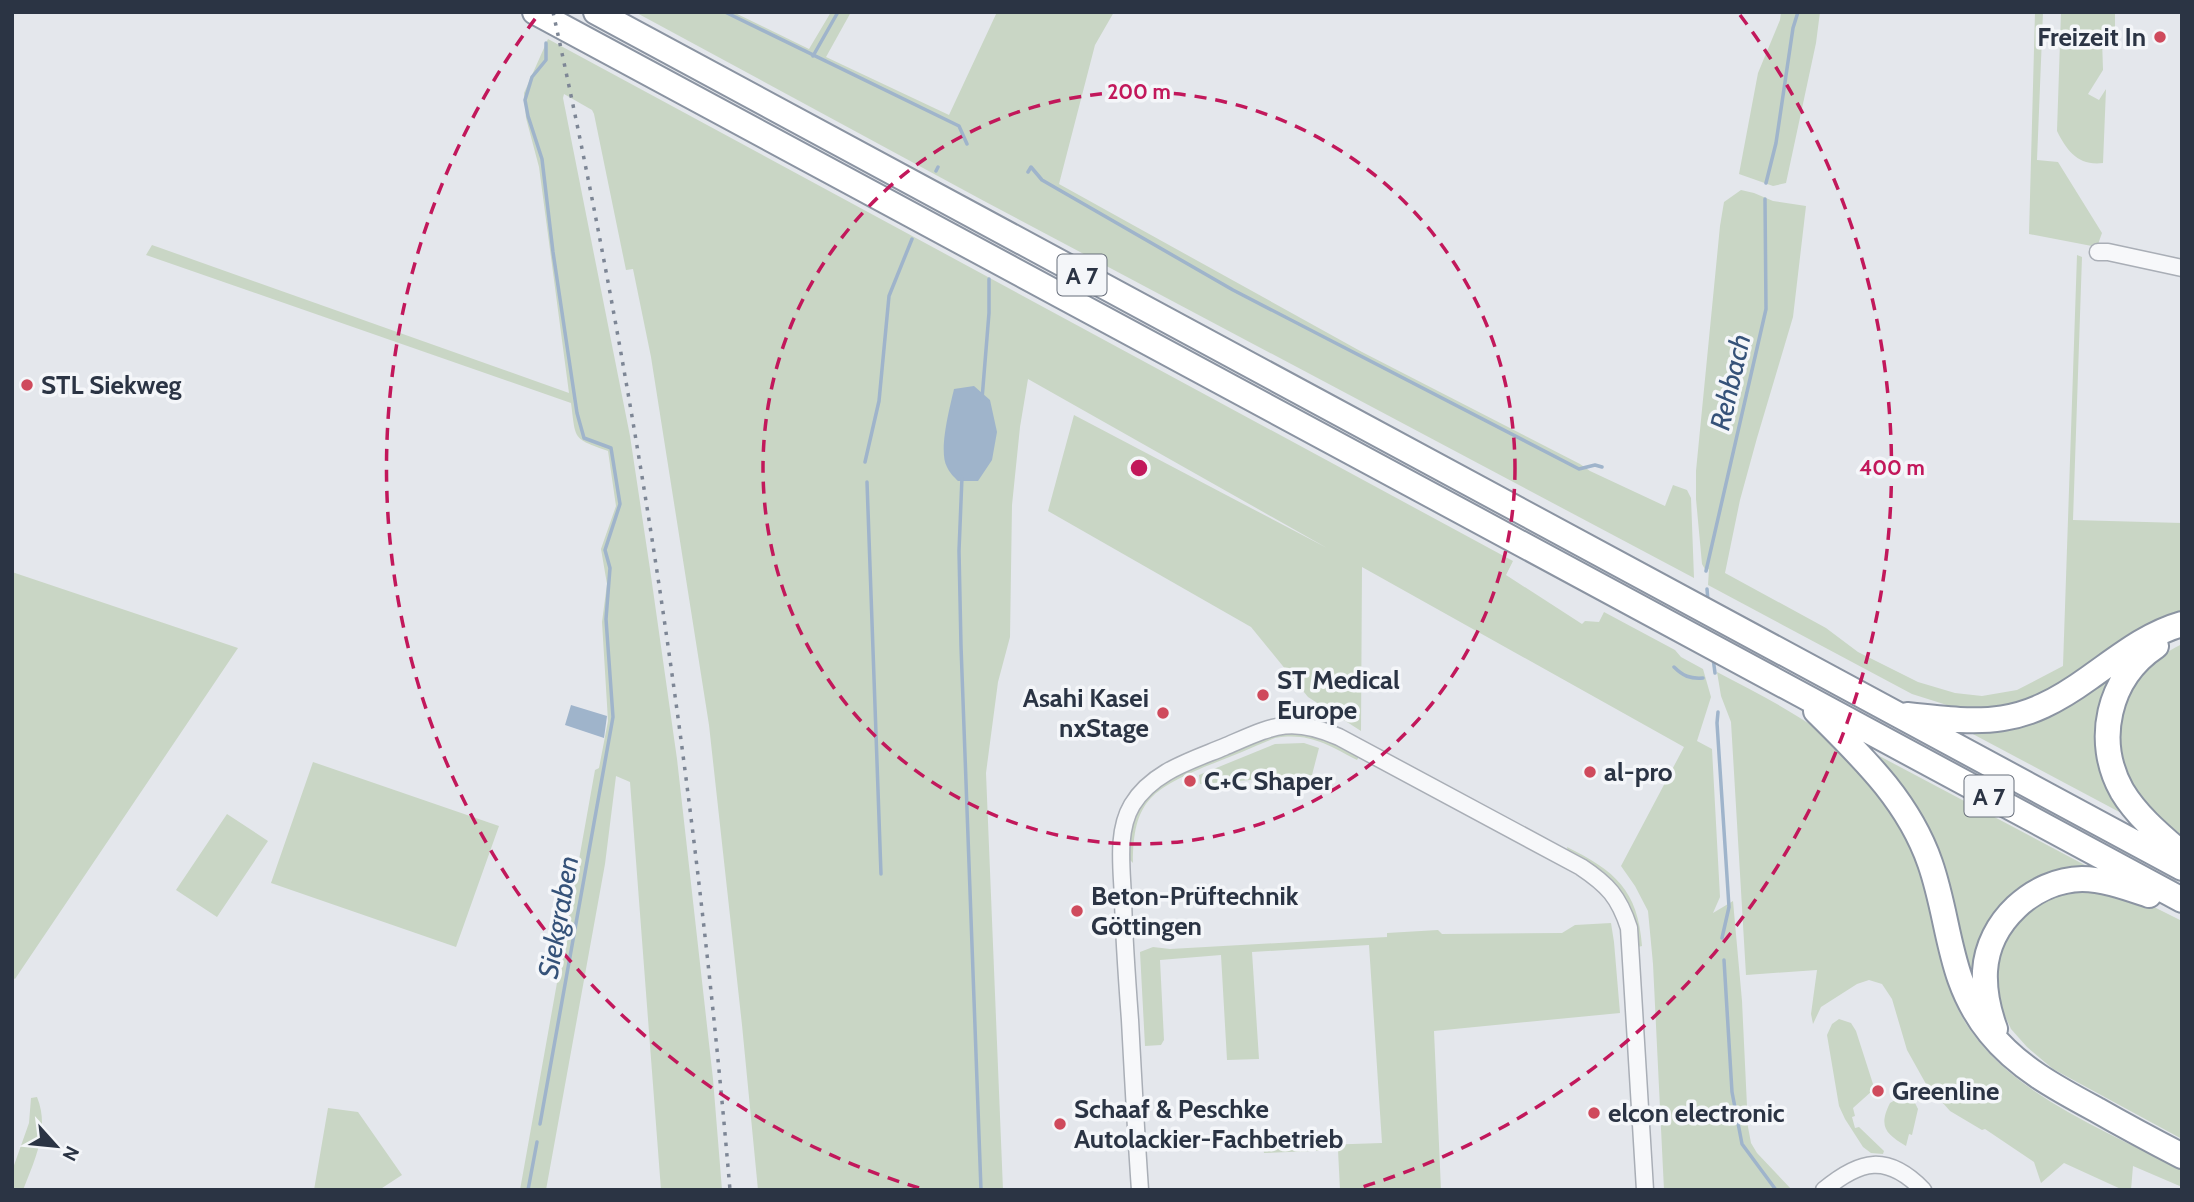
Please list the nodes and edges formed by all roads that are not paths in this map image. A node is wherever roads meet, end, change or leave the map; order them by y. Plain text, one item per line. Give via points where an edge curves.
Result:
1 (535, 12) edge
2 (596, 12) edge
3 (2098, 252) dead end
4 (2182, 268) edge
5 (2182, 624) edge
6 (2182, 634) edge
7 (1796, 691) junction
8 (1895, 714) junction
9 (2182, 854) edge
10 (2182, 869) edge
11 (2182, 900) edge
12 (2182, 907) edge
13 (2005, 1048) junction
14 (2182, 1156) edge
15 (1140, 1190) edge
16 (1645, 1190) edge
17 (1824, 1190) edge
18 (1923, 1190) edge

1 - 7 highway, A 7
2 - 8 highway, A 7
3 - 4 street
5 - 8 highway via 2141,642 2058,698 2015,716 1971,721
6 - 9 highway via 2141,657 2125,677 2112,702 2107,736 2113,770 2124,793
7 - 11 highway, A 7
7 - 13 highway via 1878,774 1908,814 1930,863 1963,991
8 - 10 highway, A 7
12 - 13 highway via 2130,888 2083,879 2049,886 2024,900 1998,930 1985,968 1990,1015
13 - 14 highway via 2056,1088
15 - 16 street via 1124,935 1124,822 1143,789 1171,768 1262,731 1295,724 1320,729 1356,746 1581,867 1615,895 1629,928
17 - 18 street via 1854,1168 1877,1165 1902,1172

